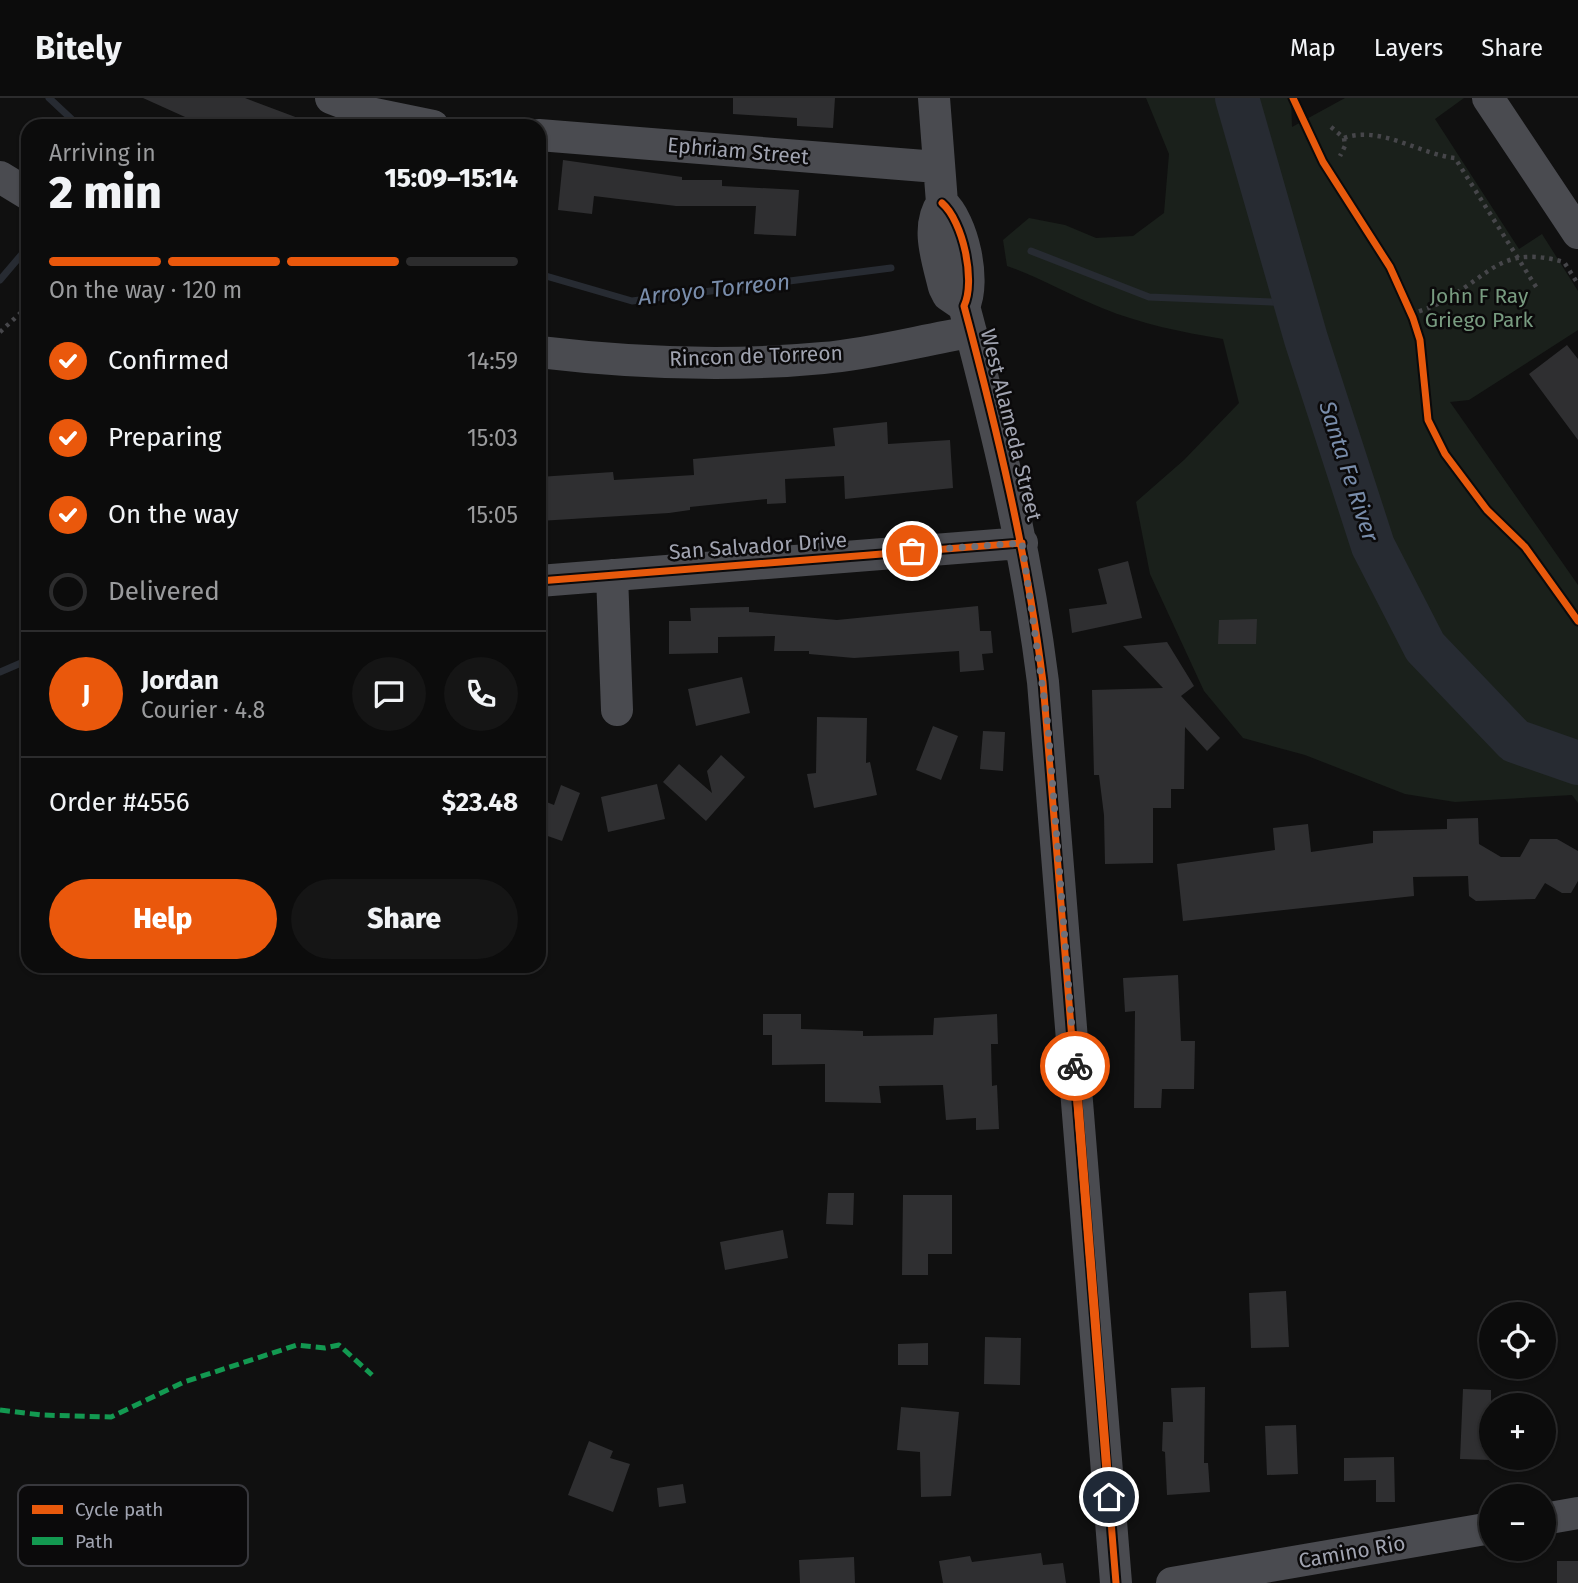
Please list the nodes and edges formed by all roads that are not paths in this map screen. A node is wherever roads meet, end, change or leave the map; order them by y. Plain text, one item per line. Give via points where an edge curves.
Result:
1 (332, 98) edge
2 (934, 98) edge
3 (1488, 98) edge
4 (399, 119) edge
5 (546, 136) edge
6 (937, 167) junction
7 (0, 177) edge
8 (21, 190) edge
9 (1578, 233) edge
10 (967, 319) junction
11 (546, 353) edge
12 (1022, 543) junction
13 (611, 575) junction
14 (546, 580) edge
15 (617, 710) dead end
16 (1578, 1513) edge
17 (1556, 1517) edge
18 (1479, 1530) edge
19 (1116, 1583) edge
20 (1172, 1583) edge

1 - 4 street
2 - 6 street, West Alameda Street
3 - 9 street
5 - 6 street, Ephriam Street
6 - 10 street, West Alameda Street via 942,203 933,231 944,287
7 - 8 street
10 - 11 street, Rincon de Torreon via 824,358 714,362
10 - 12 street, West Alameda Street
12 - 13 street, San Salvador Drive
12 - 19 street, West Alameda Street via 1052,771
13 - 14 street, San Salvador Drive
13 - 15 street
16 - 17 street
18 - 20 street, Camino Rio

